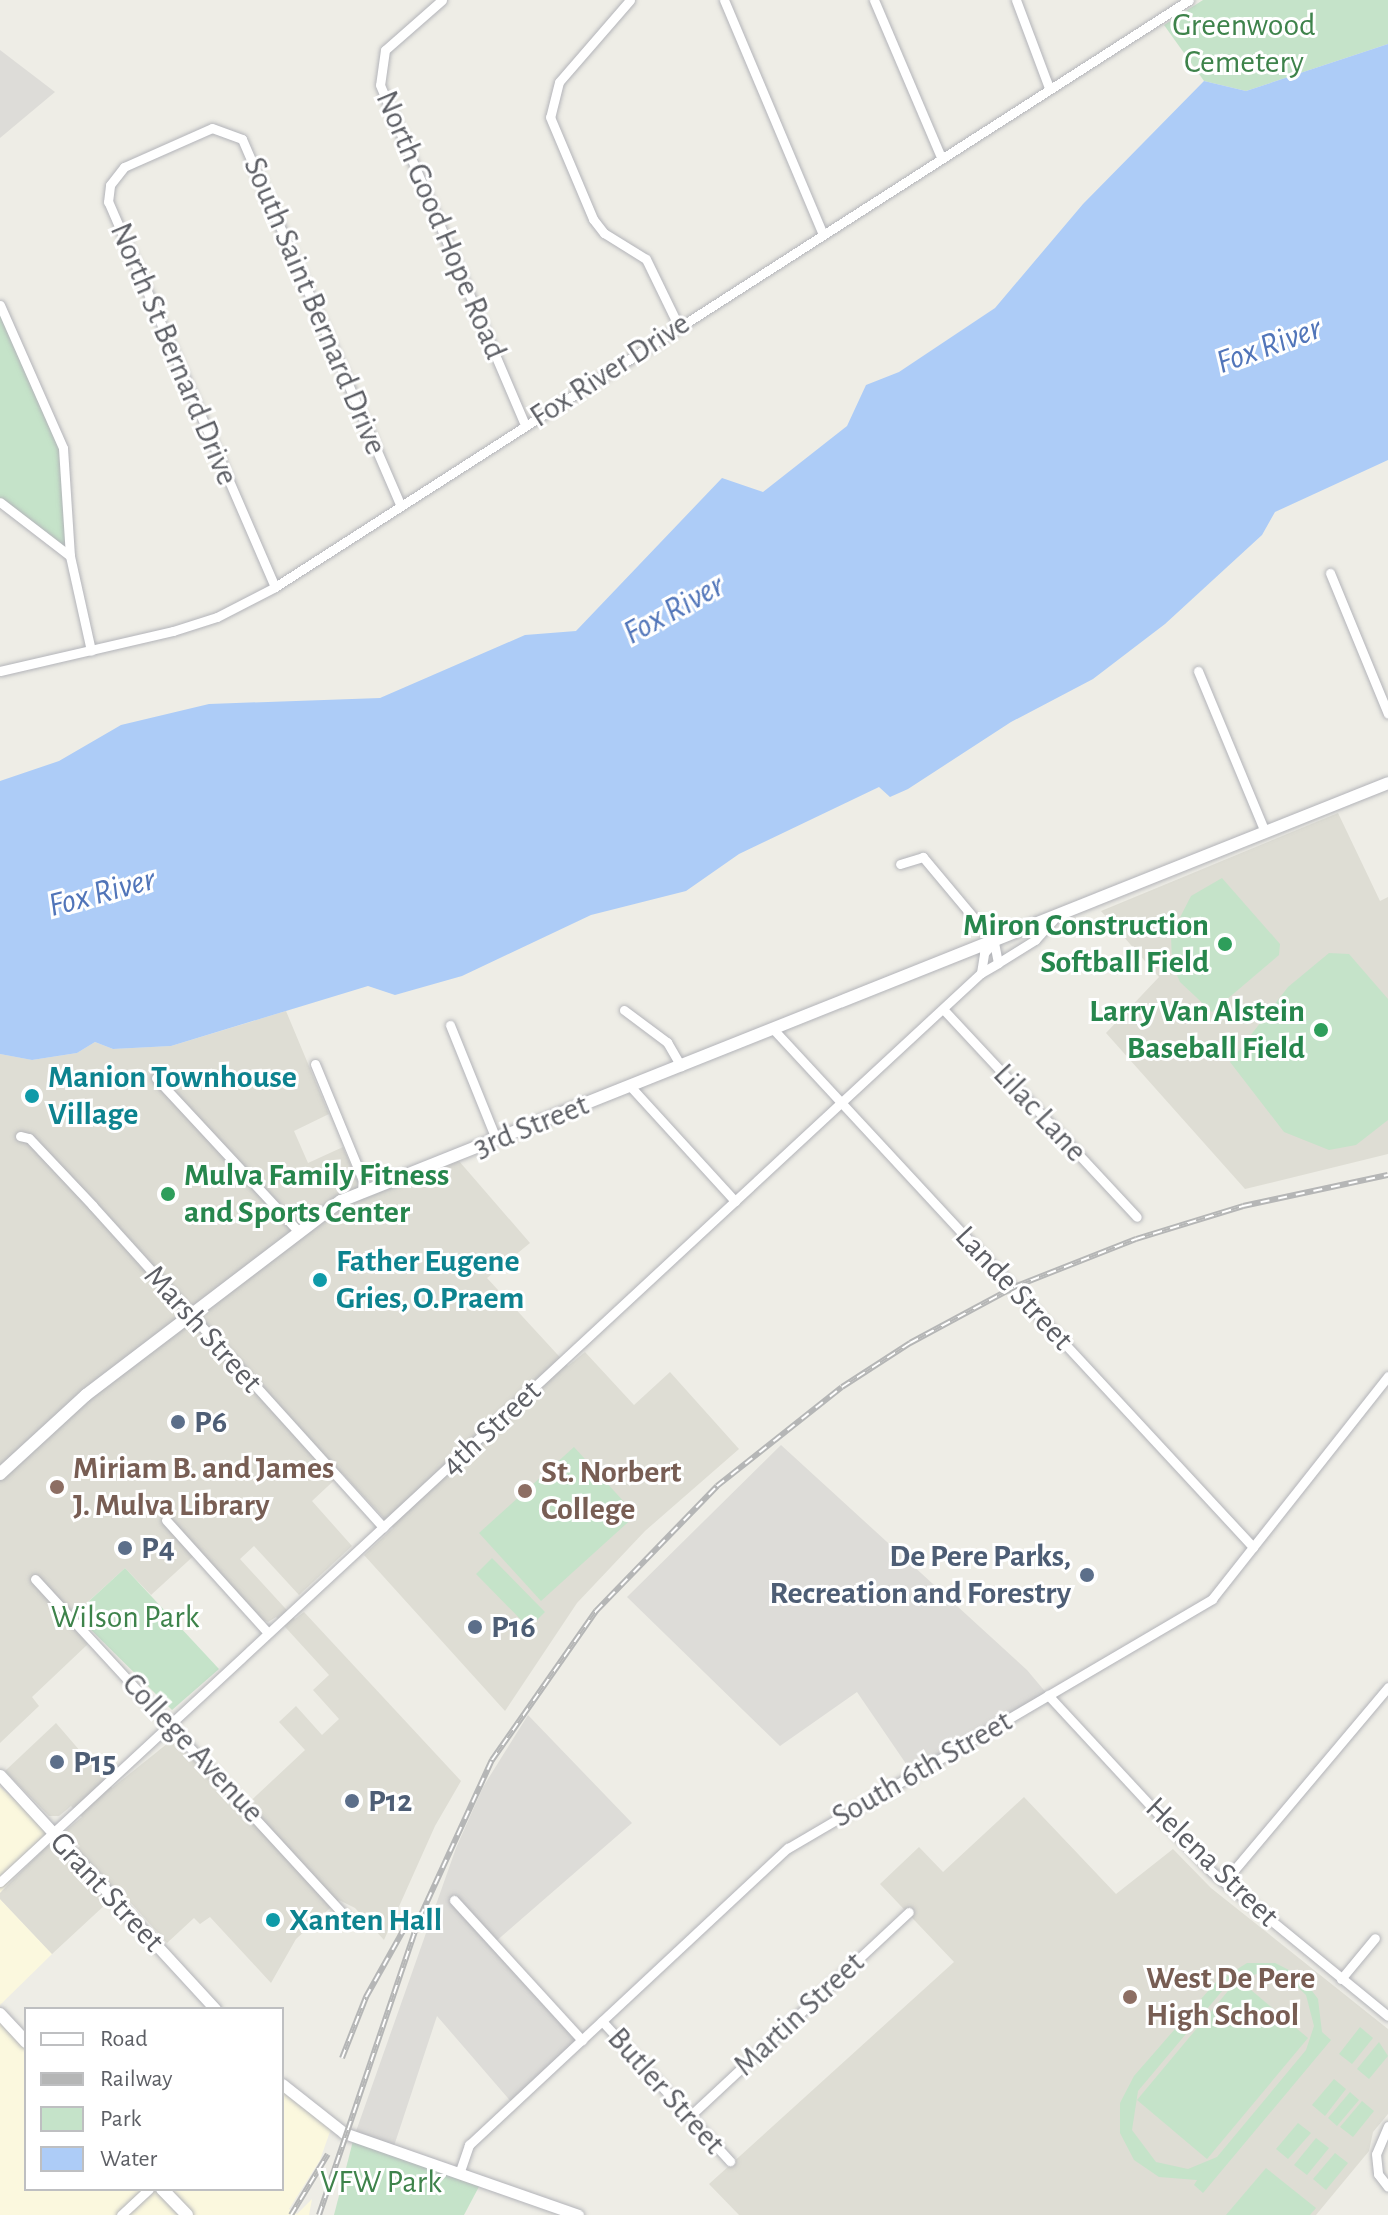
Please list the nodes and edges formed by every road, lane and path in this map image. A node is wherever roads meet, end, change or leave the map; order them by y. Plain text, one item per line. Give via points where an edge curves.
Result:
1 (442, 0) edge
2 (630, 0) edge
3 (724, 0) edge
4 (874, 0) edge
5 (1016, 0) edge
6 (1189, 0) edge
7 (1049, 88) junction
8 (166, 145) joint
9 (941, 157) junction
10 (823, 234) junction
11 (0, 305) edge
12 (678, 325) junction
13 (525, 425) junction
14 (0, 502) edge
15 (401, 506) junction
16 (70, 556) junction
17 (1330, 573) dead end
18 (275, 587) junction
19 (91, 651) junction
20 (0, 671) edge
21 (1198, 671) dead end
22 (1388, 714) edge
23 (1388, 783) edge
24 (1265, 832) junction
25 (900, 864) dead end
26 (1056, 917) junction
27 (994, 942) junction
28 (998, 963) junction
29 (981, 973) junction
30 (943, 1009) junction
31 (624, 1010) dead end
32 (450, 1025) dead end
33 (774, 1030) junction
34 (315, 1064) dead end
35 (681, 1066) junction
36 (156, 1078) dead end
37 (630, 1086) junction
38 (842, 1103) junction
39 (20, 1136) dead end
40 (496, 1139) junction
41 (367, 1190) junction
42 (735, 1201) junction
43 (1137, 1217) dead end
44 (298, 1231) junction
45 (190, 1314) junction
46 (1388, 1376) edge
47 (0, 1474) edge
48 (166, 1520) dead end
49 (383, 1527) junction
50 (1253, 1547) junction
51 (35, 1579) dead end
52 (268, 1633) junction
53 (1388, 1687) edge
54 (1048, 1695) junction
55 (171, 1722) junction
56 (0, 1775) edge
57 (53, 1833) junction
58 (0, 1882) edge
59 (1224, 1882) junction
60 (454, 1900) dead end
61 (909, 1912) dead end
62 (349, 1920) dead end
63 (1375, 1938) dead end
64 (1341, 1979) junction
65 (213, 2007) edge
66 (0, 2014) edge
67 (1388, 2016) edge
68 (602, 2021) junction
69 (24, 2040) edge
70 (582, 2040) junction
71 (284, 2086) edge
72 (690, 2116) junction
73 (1388, 2126) edge
74 (730, 2161) dead end
75 (460, 2171) junction
76 (1388, 2187) edge
77 (147, 2191) edge
78 (164, 2191) edge
79 (121, 2215) edge
80 (187, 2215) edge
81 (578, 2215) edge

1 - 13 street, North Good Hope Road via 385,50 380,85
2 - 12 street via 559,82 550,117 593,219 604,233 646,259
3 - 10 street
4 - 9 street
5 - 7 street
6 - 7 street, Fox River Drive
7 - 9 street, Fox River Drive
8 - 15 street, South Saint Bernard Drive via 219,127 245,143
8 - 18 street, North St Bernard Drive via 115,175 108,202
9 - 10 street, Fox River Drive
10 - 12 street, Fox River Drive
11 - 16 street via 63,448
12 - 13 street, Fox River Drive
13 - 15 street, Fox River Drive
14 - 16 street
15 - 18 street, Fox River Drive
16 - 19 street
17 - 22 street
18 - 19 street, Fox River Drive via 217,617
19 - 20 street, Fox River Drive
21 - 24 street
23 - 24 main road, 3rd Street
24 - 26 main road, 3rd Street
25 - 27 street via 923,857
26 - 27 main road, 3rd Street
26 - 28 street, 4th Street via 1035,940
27 - 28 street
27 - 29 street, 4th Street via 984,953
27 - 33 main road, 3rd Street
28 - 29 street, 4th Street
29 - 30 street, 4th Street
30 - 38 street, 4th Street
30 - 43 street, Lilac Lane
31 - 35 street via 671,1046
32 - 40 street
33 - 35 main road, 3rd Street
33 - 38 street, Lande Street
34 - 41 street
35 - 37 main road, 3rd Street
36 - 44 street
37 - 40 main road, 3rd Street
37 - 42 street
38 - 42 street, 4th Street
38 - 50 street, Lande Street
39 - 45 street, Marsh Street via 29,1138
40 - 41 main road, 3rd Street
41 - 44 main road, 3rd Street
42 - 49 street, 4th Street
44 - 45 main road, 3rd Street
45 - 47 main road, 3rd Street via 57,1418
45 - 49 street, Marsh Street
46 - 50 street, South 6th Street
48 - 52 street
49 - 52 street, 4th Street
50 - 54 street, South 6th Street via 1212,1599
51 - 55 street, College Avenue
52 - 55 street, 4th Street
53 - 59 street
54 - 59 street, Helena Street
54 - 68 street, South 6th Street via 788,1848
55 - 57 street, 4th Street
55 - 62 street, College Avenue
56 - 57 street, Grant Street
57 - 58 street, 4th Street
57 - 65 street, Grant Street
59 - 64 street, Helena Street
60 - 70 street, Butler Street
61 - 72 street, Martin Street
63 - 64 street
64 - 67 street, Helena Street
66 - 69 main road
68 - 70 street, South 6th Street
68 - 72 street, Butler Street
70 - 75 street, South 6th Street via 469,2145
71 - 75 street via 344,2133
72 - 74 street, Butler Street
73 - 76 street via 1380,2136 1378,2174
75 - 81 street
77 - 79 street
78 - 80 main road

